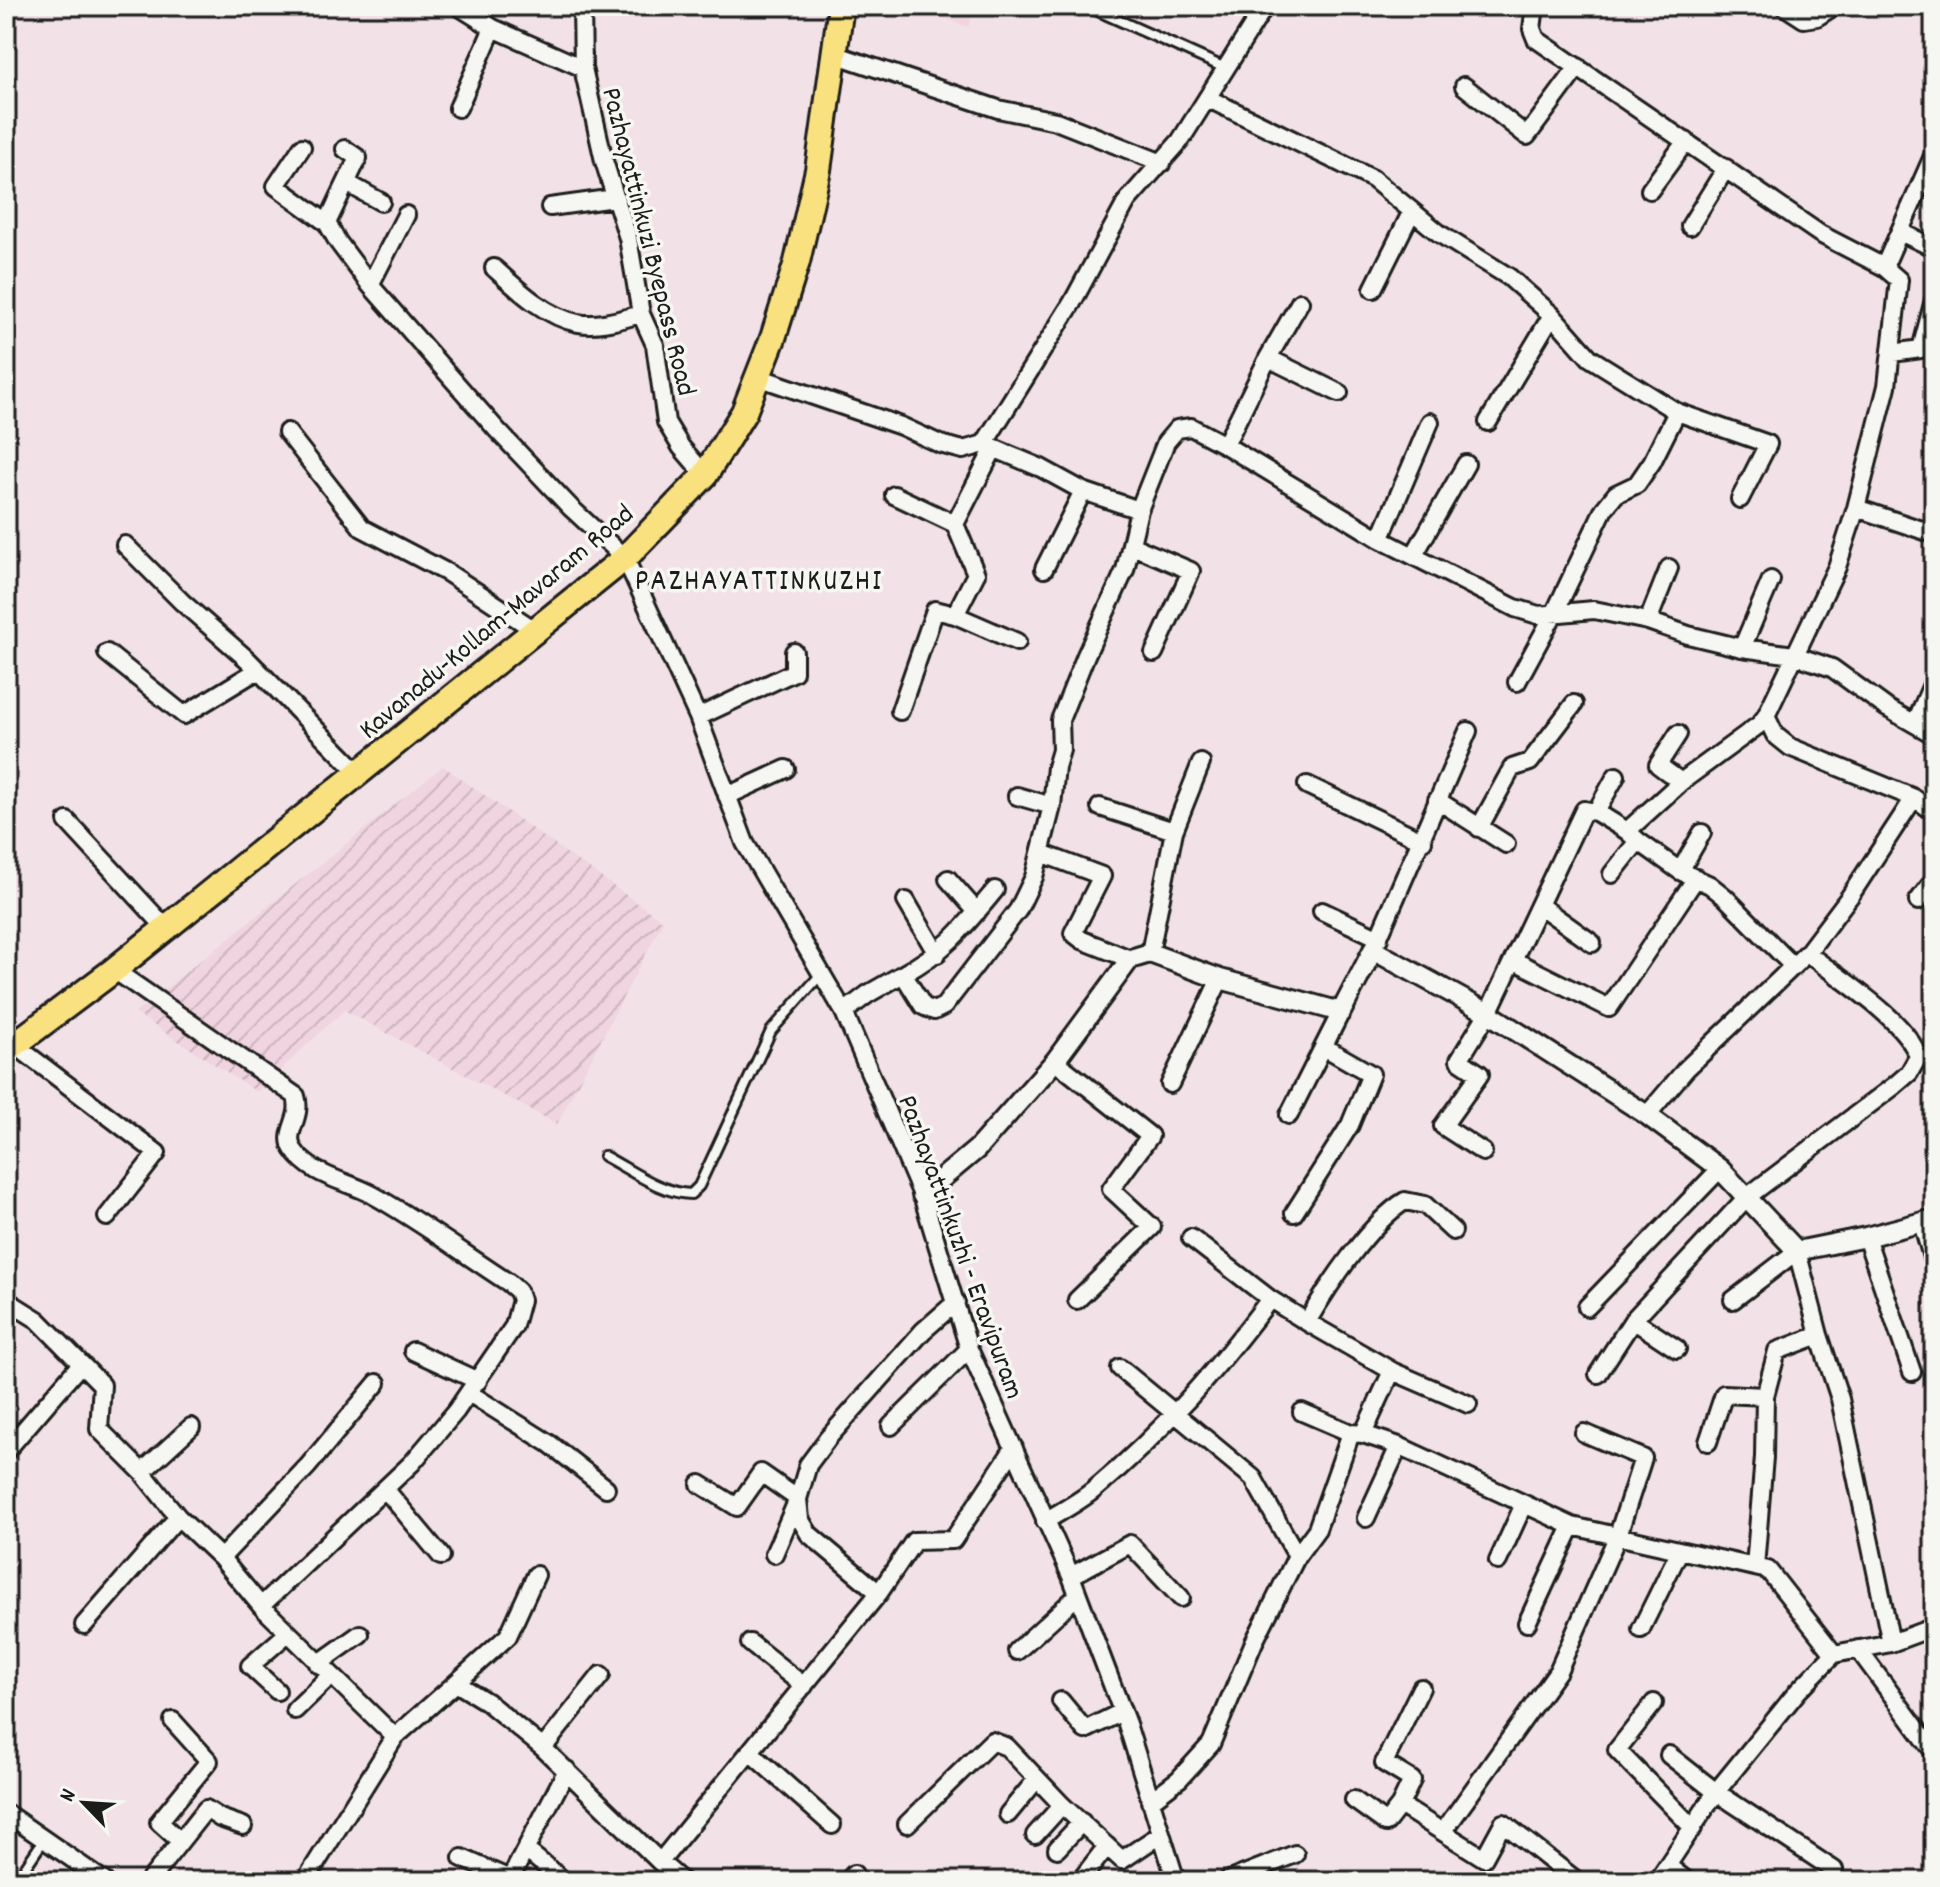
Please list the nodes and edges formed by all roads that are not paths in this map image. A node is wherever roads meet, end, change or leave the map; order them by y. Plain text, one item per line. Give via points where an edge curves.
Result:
1 (458, 6) edge
2 (582, 6) edge
3 (841, 6) edge
4 (1087, 6) edge
5 (1265, 6) edge
6 (1535, 6) edge
7 (1784, 6) edge
8 (1834, 6) edge
9 (493, 28) junction
10 (834, 54) junction
11 (1578, 67) junction
12 (583, 68) junction
13 (1225, 68) junction
14 (1464, 86) dead end
15 (1207, 98) junction
16 (458, 108) dead end
17 (1686, 141) junction
18 (302, 147) dead end
19 (345, 149) dead end
20 (1934, 154) edge
21 (1162, 163) junction
22 (1726, 168) junction
23 (347, 183) junction
24 (1650, 190) dead end
25 (615, 198) junction
26 (381, 202) dead end
27 (550, 207) dead end
28 (1411, 213) junction
29 (406, 215) dead end
30 (327, 223) junction
31 (1690, 226) dead end
32 (1900, 232) junction
33 (1934, 248) edge
34 (1884, 267) junction
35 (494, 268) dead end
36 (370, 285) junction
37 (1373, 289) dead end
38 (1934, 300) edge
39 (1300, 302) dead end
40 (641, 314) junction
41 (1552, 315) junction
42 (1892, 353) junction
43 (1268, 358) junction
44 (758, 377) junction
45 (1339, 393) dead end
46 (1677, 412) junction
47 (1430, 422) dead end
48 (1488, 422) dead end
49 (287, 432) dead end
50 (1225, 445) junction
51 (989, 446) junction
52 (1466, 464) dead end
53 (705, 475) junction
54 (1083, 491) junction
55 (894, 495) dead end
56 (1740, 499) dead end
57 (1856, 508) junction
58 (1139, 510) junction
59 (955, 524) junction
60 (1934, 534) edge
61 (1380, 539) junction
62 (125, 545) dead end
63 (1133, 546) junction
64 (1414, 555) junction
65 (625, 558) junction
66 (1669, 568) dead end
67 (1044, 569) dead end
68 (1771, 580) dead end
69 (1554, 614) junction
70 (955, 615) junction
71 (1648, 621) junction
72 (536, 631) junction
73 (1017, 642) dead end
74 (1742, 648) junction
75 (794, 652) dead end
76 (107, 653) dead end
77 (1154, 653) dead end
78 (1794, 655) junction
79 (258, 670) junction
80 (1934, 680) edge
81 (1517, 682) dead end
82 (1574, 704) dead end
83 (900, 711) dead end
84 (1766, 716) junction
85 (698, 717) junction
86 (1915, 724) junction
87 (1468, 731) dead end
88 (1678, 734) dead end
89 (1934, 735) edge
90 (1201, 763) dead end
91 (786, 769) dead end
92 (359, 773) junction
93 (1616, 776) dead end
94 (1681, 782) junction
95 (1307, 785) dead end
96 (727, 796) junction
97 (1017, 796) dead end
98 (1914, 798) junction
99 (1437, 800) junction
100 (1052, 806) junction
101 (1100, 807) dead end
102 (1596, 812) junction
103 (1934, 812) edge
104 (67, 821) dead end
105 (1479, 828) junction
106 (1174, 831) junction
107 (1702, 833) dead end
108 (1632, 836) junction
109 (1423, 841) junction
110 (1506, 844) dead end
111 (1041, 853) junction
112 (1680, 871) junction
113 (1612, 874) dead end
114 (1696, 878) junction
115 (948, 879) dead end
116 (1934, 880) edge
117 (995, 890) dead end
118 (906, 901) dead end
119 (1918, 901) dead end
120 (1539, 905) junction
121 (1322, 911) dead end
122 (977, 912) junction
123 (166, 928) junction
124 (1592, 943) dead end
125 (1376, 944) junction
126 (1150, 953) junction
127 (1807, 953) junction
128 (937, 954) junction
129 (1130, 959) junction
130 (1513, 960) junction
131 (1792, 965) junction
132 (114, 970) junction
133 (822, 973) junction
134 (903, 974) junction
135 (1220, 979) junction
136 (844, 1012) junction
137 (1341, 1012) junction
138 (1488, 1013) junction
139 (9, 1044) edge
140 (1324, 1047) junction
141 (1055, 1061) junction
142 (1170, 1084) dead end
143 (1289, 1115) dead end
144 (1647, 1115) junction
145 (1483, 1152) dead end
146 (604, 1156) dead end
147 (1720, 1169) junction
148 (922, 1195) junction
149 (1747, 1197) junction
150 (1294, 1213) dead end
151 (107, 1217) dead end
152 (1928, 1221) edge
153 (1453, 1231) dead end
154 (1866, 1237) junction
155 (1191, 1238) dead end
156 (1797, 1251) junction
157 (1934, 1264) edge
158 (1270, 1299) junction
159 (6, 1300) edge
160 (1077, 1300) dead end
161 (1733, 1300) dead end
162 (956, 1302) junction
163 (1587, 1307) dead end
164 (1633, 1320) junction
165 (1307, 1322) junction
166 (1819, 1335) junction
167 (969, 1349) junction
168 (1677, 1349) dead end
169 (413, 1351) dead end
170 (80, 1365) junction
171 (1120, 1368) dead end
172 (1392, 1371) junction
173 (1912, 1372) dead end
174 (1598, 1374) dead end
175 (377, 1383) dead end
176 (473, 1387) junction
177 (1765, 1396) junction
178 (1468, 1404) dead end
179 (1302, 1412) dead end
180 (1175, 1416) junction
181 (891, 1426) dead end
182 (191, 1427) dead end
183 (1584, 1433) dead end
184 (1357, 1434) junction
185 (1708, 1442) dead end
186 (1399, 1446) junction
187 (1014, 1448) junction
188 (6, 1451) edge
189 (142, 1472) junction
190 (700, 1484) dead end
191 (606, 1488) dead end
192 (385, 1489) junction
193 (798, 1499) junction
194 (1524, 1504) junction
195 (178, 1517) junction
196 (1366, 1518) dead end
197 (1045, 1521) junction
198 (1572, 1526) junction
199 (1618, 1535) junction
200 (1679, 1552) junction
201 (774, 1554) dead end
202 (441, 1556) dead end
203 (1297, 1556) junction
204 (221, 1558) junction
205 (1498, 1561) dead end
206 (1755, 1567) junction
207 (536, 1575) dead end
208 (1071, 1576) junction
209 (879, 1593) junction
210 (1077, 1596) junction
211 (1181, 1598) dead end
212 (261, 1606) junction
213 (1527, 1623) dead end
214 (84, 1625) dead end
215 (1934, 1627) edge
216 (1641, 1629) dead end
217 (288, 1633) junction
218 (360, 1634) dead end
219 (750, 1643) dead end
220 (1891, 1643) junction
221 (1858, 1649) junction
222 (1017, 1651) dead end
223 (1834, 1654) junction
224 (324, 1670) junction
225 (601, 1675) dead end
226 (456, 1683) junction
227 (804, 1686) junction
228 (1421, 1688) dead end
229 (277, 1691) dead end
230 (1061, 1701) dead end
231 (1654, 1703) dead end
232 (295, 1710) dead end
233 (1122, 1712) junction
234 (173, 1721) dead end
235 (395, 1737) junction
236 (543, 1748) junction
237 (1934, 1752) edge
238 (751, 1753) junction
239 (1669, 1755) dead end
240 (567, 1770) junction
241 (1037, 1779) junction
242 (1716, 1792) junction
243 (1354, 1800) dead end
244 (1150, 1801) junction
245 (1062, 1805) junction
246 (1400, 1805) junction
247 (6, 1813) edge
248 (1008, 1814) dead end
249 (1082, 1822) junction
250 (907, 1824) dead end
251 (832, 1825) dead end
252 (243, 1826) dead end
253 (1693, 1828) junction
254 (1443, 1832) junction
255 (1161, 1834) junction
256 (1035, 1835) dead end
257 (43, 1841) junction
258 (180, 1841) junction
259 (1107, 1846) junction
260 (1057, 1849) dead end
261 (526, 1850) junction
262 (1295, 1854) dead end
263 (462, 1858) dead end
264 (660, 1862) junction
265 (1668, 1866) junction
266 (1834, 1870) dead end
267 (510, 1880) edge
268 (16, 1881) edge
269 (104, 1881) edge
270 (149, 1881) edge
271 (305, 1881) edge
272 (564, 1881) edge
273 (682, 1881) edge
274 (1080, 1881) edge
275 (1176, 1881) edge
276 (1227, 1881) edge
277 (1577, 1881) edge
278 (1657, 1881) edge
279 (1687, 1881) edge

1 - 9 street
2 - 12 street, Pazhayattinkuzi Byepass Road
3 - 10 main road, Kavanadu-Kollam-Mavaram Road
4 - 13 lane
5 - 13 street
6 - 11 street via 1536,39
7 - 8 street via 1804,19
9 - 12 street
9 - 16 street
10 - 21 street via 998,109 1056,121
10 - 44 main road, Kavanadu-Kollam-Mavaram Road via 801,247
11 - 14 street via 1527,136
11 - 17 street
12 - 25 street, Pazhayattinkuzi Byepass Road
13 - 15 street
15 - 21 street
15 - 28 street via 1373,179
17 - 22 street
17 - 24 street
18 - 30 street via 276,186
19 - 23 street via 358,158
20 - 32 street
21 - 51 street via 1127,201
22 - 31 street
22 - 34 street via 1820,234
23 - 26 street
23 - 30 street
25 - 27 street
25 - 40 street, Pazhayattinkuzi Byepass Road
28 - 37 street
28 - 41 street via 1509,277
29 - 36 street
30 - 36 street
32 - 33 street
32 - 34 street
34 - 42 street via 1899,280
35 - 40 street via 523,295 578,323 608,323
36 - 65 street via 497,430
38 - 42 street via 1921,349
39 - 43 street
40 - 53 street, Pazhayattinkuzi Byepass Road via 655,345 666,422
41 - 46 street via 1590,358
41 - 48 street
42 - 57 street
43 - 45 street
43 - 50 street
44 - 51 street via 940,444 963,450
44 - 53 main road, Kavanadu-Kollam-Mavaram Road via 744,412
46 - 56 street via 1768,444
46 - 69 street via 1637,484 1616,494 1604,509
47 - 61 street
49 - 72 street via 362,528 448,573
50 - 58 street via 1191,427 1177,429 1166,442
50 - 61 street
51 - 54 street
51 - 59 street
52 - 64 street
53 - 65 main road, Kavanadu-Kollam-Mavaram Road
54 - 58 street
54 - 67 street
55 - 59 street
57 - 60 street
57 - 78 street via 1837,567
58 - 63 street
59 - 70 street via 976,574
61 - 64 street
62 - 79 street
63 - 77 street via 1191,571
63 - 100 street via 1060,720
64 - 69 street via 1515,608
65 - 72 main road, Kavanadu-Kollam-Mavaram Road
65 - 85 street, Pazhayattinkuzhi - Eravipuram
66 - 71 street
68 - 74 street
69 - 71 street via 1594,610
69 - 81 street
70 - 73 street
70 - 83 street via 935,610
71 - 74 street
72 - 92 main road, Kavanadu-Kollam-Mavaram Road
74 - 78 street
75 - 85 street via 794,672
76 - 79 street via 184,715
78 - 84 street
78 - 86 street via 1832,668
79 - 92 street
80 - 86 street
82 - 105 street via 1530,762 1512,768
84 - 94 street
84 - 98 street via 1775,735 1790,747
85 - 96 street, Pazhayattinkuzhi - Eravipuram
86 - 89 street
87 - 99 street
88 - 94 street via 1658,765
90 - 106 street
91 - 96 street
92 - 123 main road, Kavanadu-Kollam-Mavaram Road
93 - 102 street
94 - 108 street
95 - 109 street
96 - 133 street, Pazhayattinkuzhi - Eravipuram via 745,843
97 - 100 street
98 - 103 street
98 - 127 street
99 - 105 street
99 - 109 street
100 - 111 street
101 - 106 street
102 - 108 street
102 - 120 street via 1584,810
104 - 123 street
105 - 110 street
106 - 126 street
107 - 112 street
108 - 112 street
108 - 113 street
109 - 125 street
111 - 129 street via 1102,876 1073,933
111 - 134 street via 1018,910 944,1006 934,1011 923,1006
112 - 114 street
114 - 130 street via 1609,1008
114 - 131 street via 1725,897
115 - 122 street
116 - 119 street
117 - 122 street
118 - 128 street
120 - 124 street
120 - 130 street
121 - 125 street
122 - 128 street
123 - 132 main road, Kavanadu-Kollam-Mavaram Road
125 - 137 street
125 - 138 street
126 - 129 street
126 - 135 street
127 - 131 street
127 - 149 street via 1900,1026 1918,1057 1894,1086
128 - 134 street
129 - 141 street
130 - 138 street
131 - 144 street
132 - 139 main road, Kavanadu-Kollam-Mavaram Road
132 - 176 street via 296,1096 300,1107 291,1145 299,1157 323,1174 372,1194 518,1291 521,1305 514,1326
133 - 136 street, Pazhayattinkuzhi - Eravipuram
133 - 146 lane via 771,1031 691,1194 665,1188
134 - 136 street
135 - 137 street
135 - 142 street
136 - 148 street, Pazhayattinkuzhi - Eravipuram
137 - 140 street
138 - 144 street
138 - 145 street via 1459,1060 1480,1074 1443,1126
139 - 151 street via 157,1153
140 - 143 street
140 - 150 street via 1371,1074 1350,1125
141 - 148 street via 977,1149
141 - 160 street via 1150,1136 1111,1189 1152,1227
144 - 147 street
147 - 149 street
147 - 163 street
148 - 162 street, Pazhayattinkuzhi - Eravipuram
149 - 156 street
149 - 164 street
152 - 154 street
152 - 157 street
153 - 165 street via 1425,1205 1405,1201 1360,1245
154 - 156 street
154 - 173 street
155 - 158 street
156 - 161 street
156 - 166 street
158 - 165 street
158 - 180 street
159 - 170 street via 38,1320
162 - 167 street, Pazhayattinkuzhi - Eravipuram
162 - 193 street via 923,1331 828,1438 808,1465
164 - 168 street
164 - 174 street
165 - 172 street
166 - 177 street via 1777,1351
166 - 220 street via 1840,1399
167 - 181 street
167 - 187 street, Pazhayattinkuzhi - Eravipuram
169 - 176 street
170 - 188 street
170 - 189 street via 102,1385 99,1429
171 - 180 street
172 - 178 street
172 - 184 street
175 - 204 street
176 - 191 street
176 - 192 street
177 - 185 street via 1724,1394
177 - 206 street
179 - 184 street
180 - 197 street via 1095,1490
180 - 203 street via 1253,1478
182 - 189 street
183 - 199 street via 1643,1458
184 - 186 street
184 - 203 street via 1317,1529
186 - 194 street
186 - 196 street
187 - 197 street, Pazhayattinkuzhi - Eravipuram
187 - 209 street via 953,1540 914,1541
189 - 195 street
190 - 193 street via 737,1507 761,1473
192 - 202 street
192 - 212 street
193 - 201 street
193 - 209 street via 800,1519 809,1534
194 - 198 street
194 - 205 street
195 - 204 street
195 - 214 street
197 - 208 street, Pazhayattinkuzhi - Eravipuram
198 - 199 street
198 - 213 street
199 - 200 street
199 - 254 street via 1558,1671
200 - 206 street
200 - 216 street
203 - 244 street via 1211,1744
204 - 212 street
206 - 223 street via 1777,1579
207 - 226 street via 508,1636
208 - 210 street, Pazhayattinkuzhi - Eravipuram
208 - 211 street via 1130,1544
209 - 227 street
210 - 222 street
210 - 233 street, Pazhayattinkuzhi - Eravipuram
212 - 217 street
215 - 220 street
217 - 224 street
217 - 229 street via 250,1666
218 - 224 street
219 - 227 street
220 - 221 street
221 - 223 street
221 - 237 street
223 - 242 street
224 - 232 street
224 - 235 street
225 - 236 street
226 - 235 street
226 - 236 street
227 - 238 street
228 - 246 street via 1384,1763 1412,1780
230 - 233 street via 1085,1730
231 - 253 street via 1617,1750
233 - 244 street, Pazhayattinkuzhi - Eravipuram
234 - 258 street via 209,1761 159,1822
235 - 271 street
236 - 240 street
238 - 251 street
238 - 264 street
239 - 242 street
240 - 261 street
240 - 264 street
241 - 245 street
241 - 248 street
241 - 250 street via 1007,1747 992,1741
242 - 253 street
242 - 266 street
243 - 246 street via 1386,1823
244 - 255 street, Pazhayattinkuzhi - Eravipuram
245 - 249 street
245 - 256 street
246 - 254 street
247 - 257 street
249 - 259 street
249 - 260 street
252 - 258 street via 206,1809
253 - 265 street
254 - 277 street via 1484,1858 1503,1823
255 - 259 street via 1122,1860
255 - 275 street, Pazhayattinkuzhi - Eravipuram
257 - 268 lane
257 - 269 street
258 - 270 street
259 - 274 street
261 - 267 street
261 - 272 street
262 - 276 street
263 - 267 street
264 - 273 street
265 - 278 street
265 - 279 street

